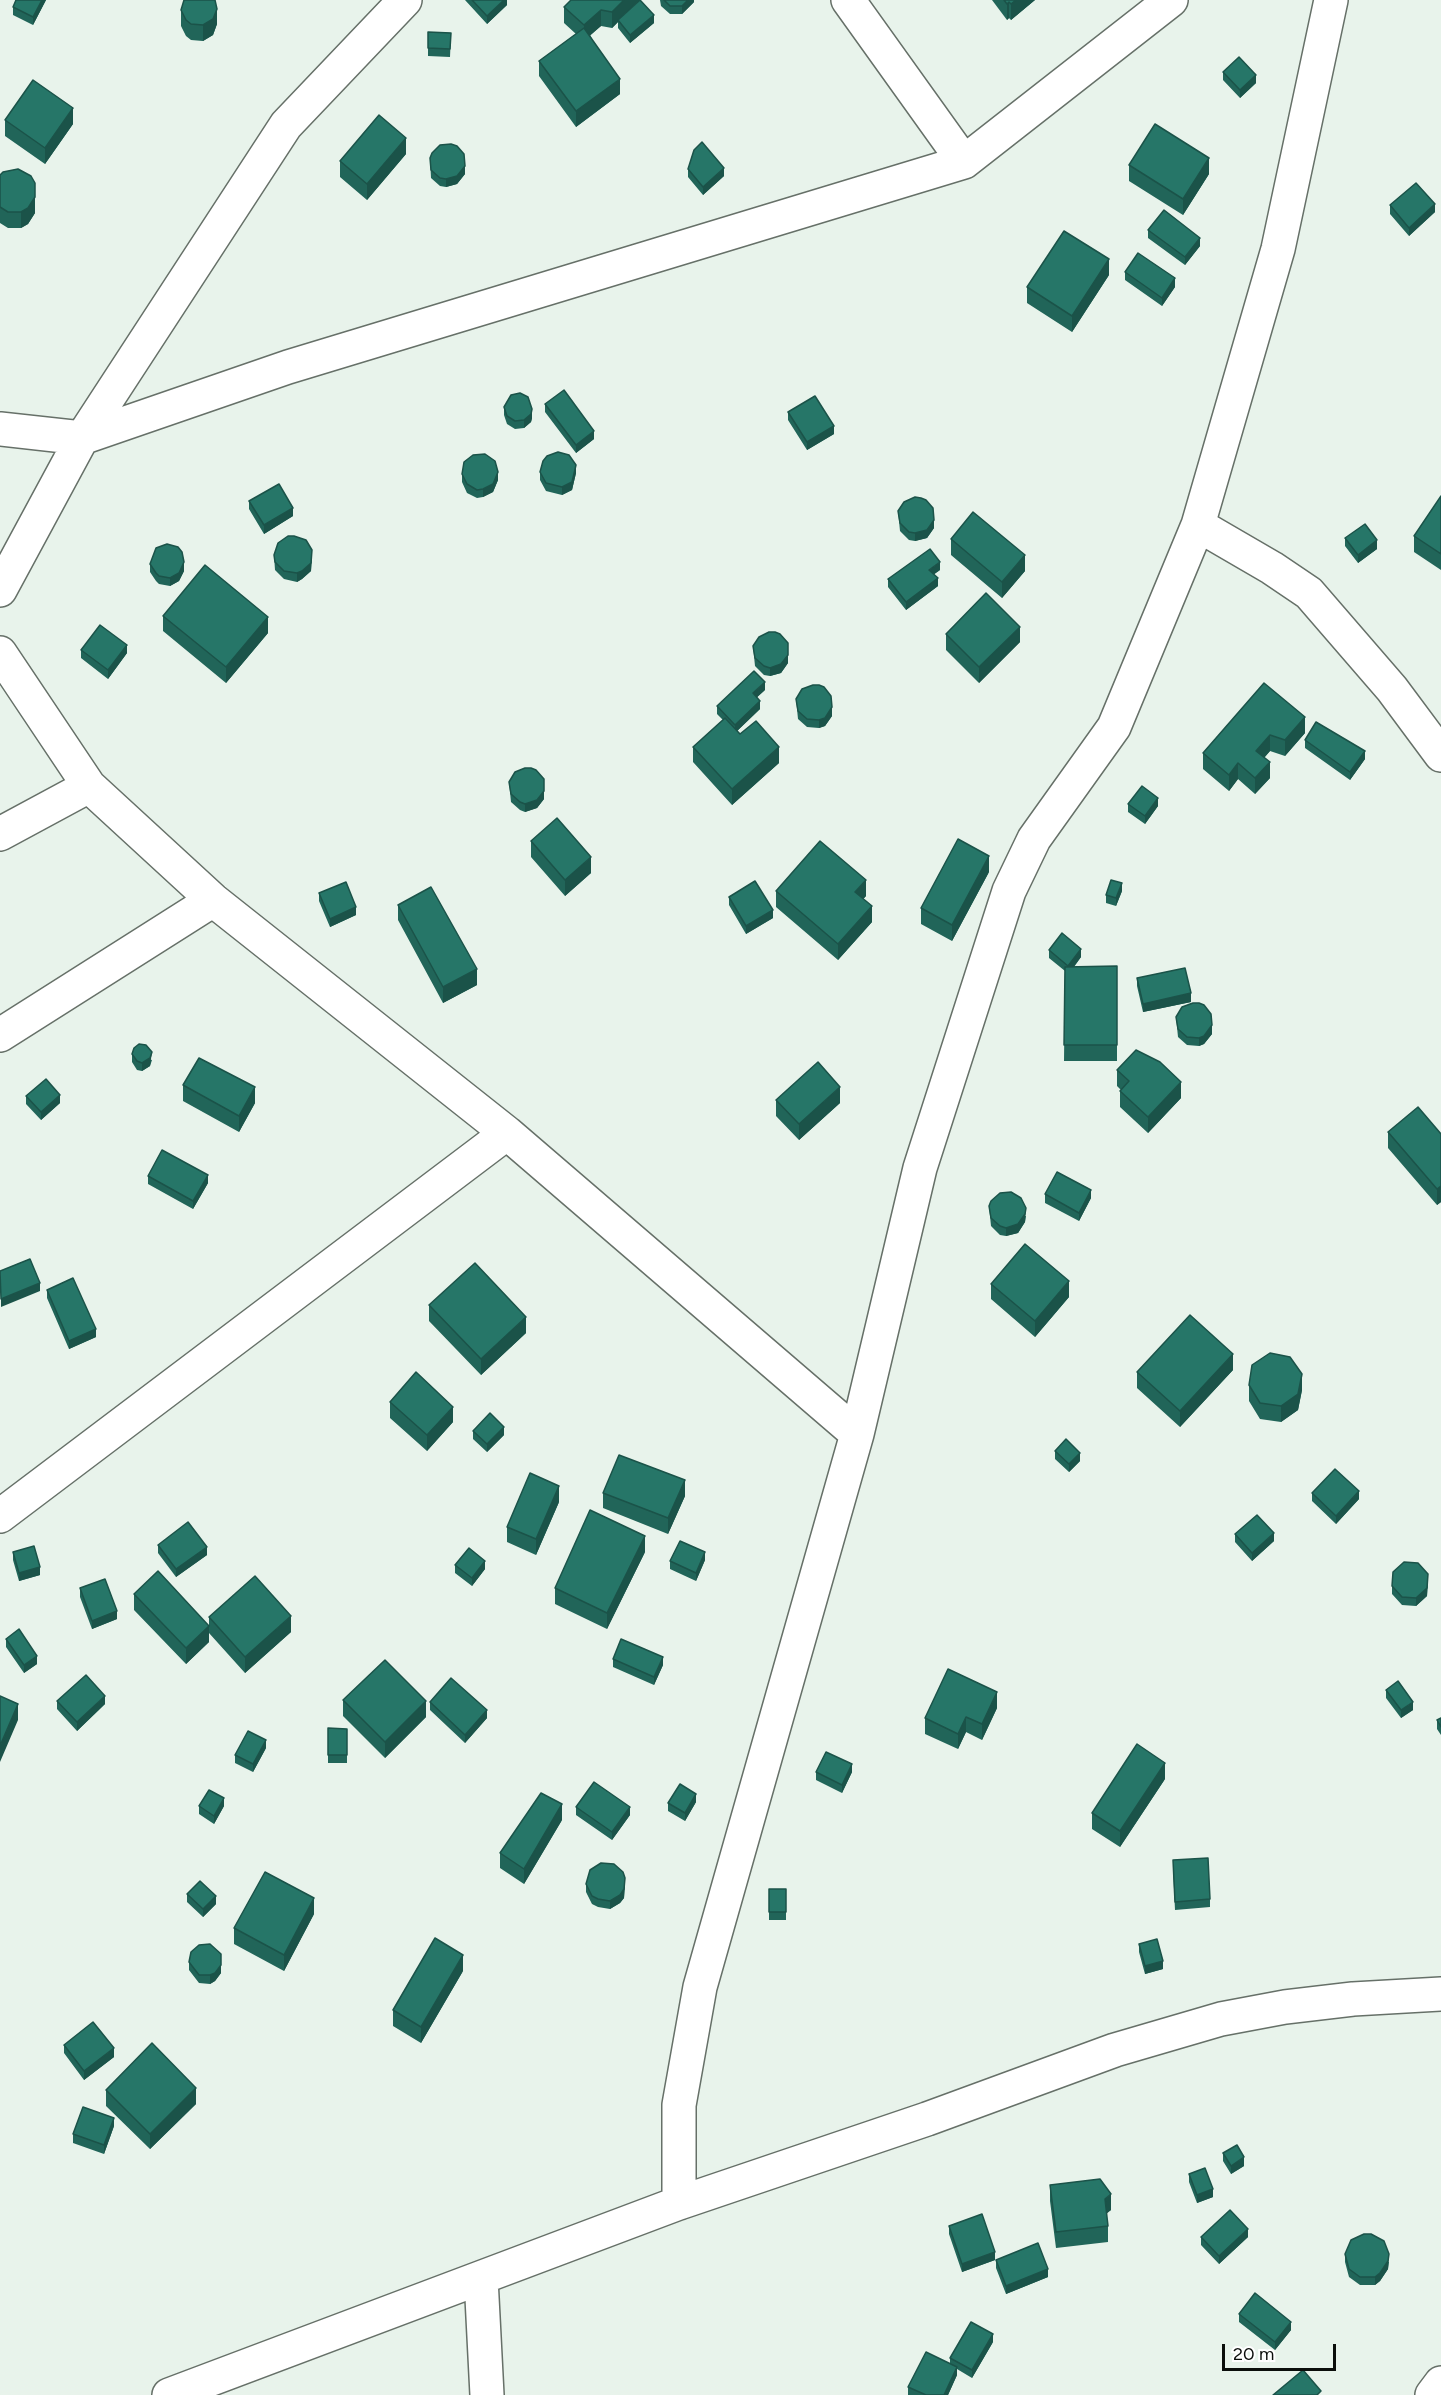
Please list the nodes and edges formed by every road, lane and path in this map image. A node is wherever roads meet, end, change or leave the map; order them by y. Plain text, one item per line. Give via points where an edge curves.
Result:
1 (405, 0) edge
2 (848, 0) edge
3 (1171, 0) edge
4 (1330, 0) edge
5 (964, 162) junction
6 (0, 429) edge
7 (82, 438) junction
8 (1198, 525) junction
9 (0, 590) edge
10 (0, 653) edge
11 (1441, 755) edge
12 (89, 786) junction
13 (0, 834) edge
14 (213, 900) junction
15 (0, 1035) edge
16 (507, 1133) junction
17 (857, 1434) junction
18 (0, 1516) edge
19 (1441, 1994) edge
20 (679, 2203) junction
21 (481, 2278) junction
22 (1441, 2383) edge
23 (169, 2395) edge
24 (487, 2395) edge
25 (1432, 2395) edge

1 - 7 street via 286,125
2 - 5 street
3 - 5 street
4 - 8 street via 1278,249
5 - 7 street via 288,367
6 - 7 street
7 - 9 street
8 - 11 street via 1309,593 1392,689
8 - 17 street via 1114,727 1034,840 1009,891 920,1168
10 - 12 street
12 - 13 street
12 - 14 street
14 - 15 street
14 - 16 street
16 - 17 street
16 - 18 street
17 - 20 street via 700,1987 679,2105
19 - 20 street via 1353,1999 1221,2019 1115,2050
20 - 21 street
21 - 23 street
21 - 24 street
22 - 25 street

